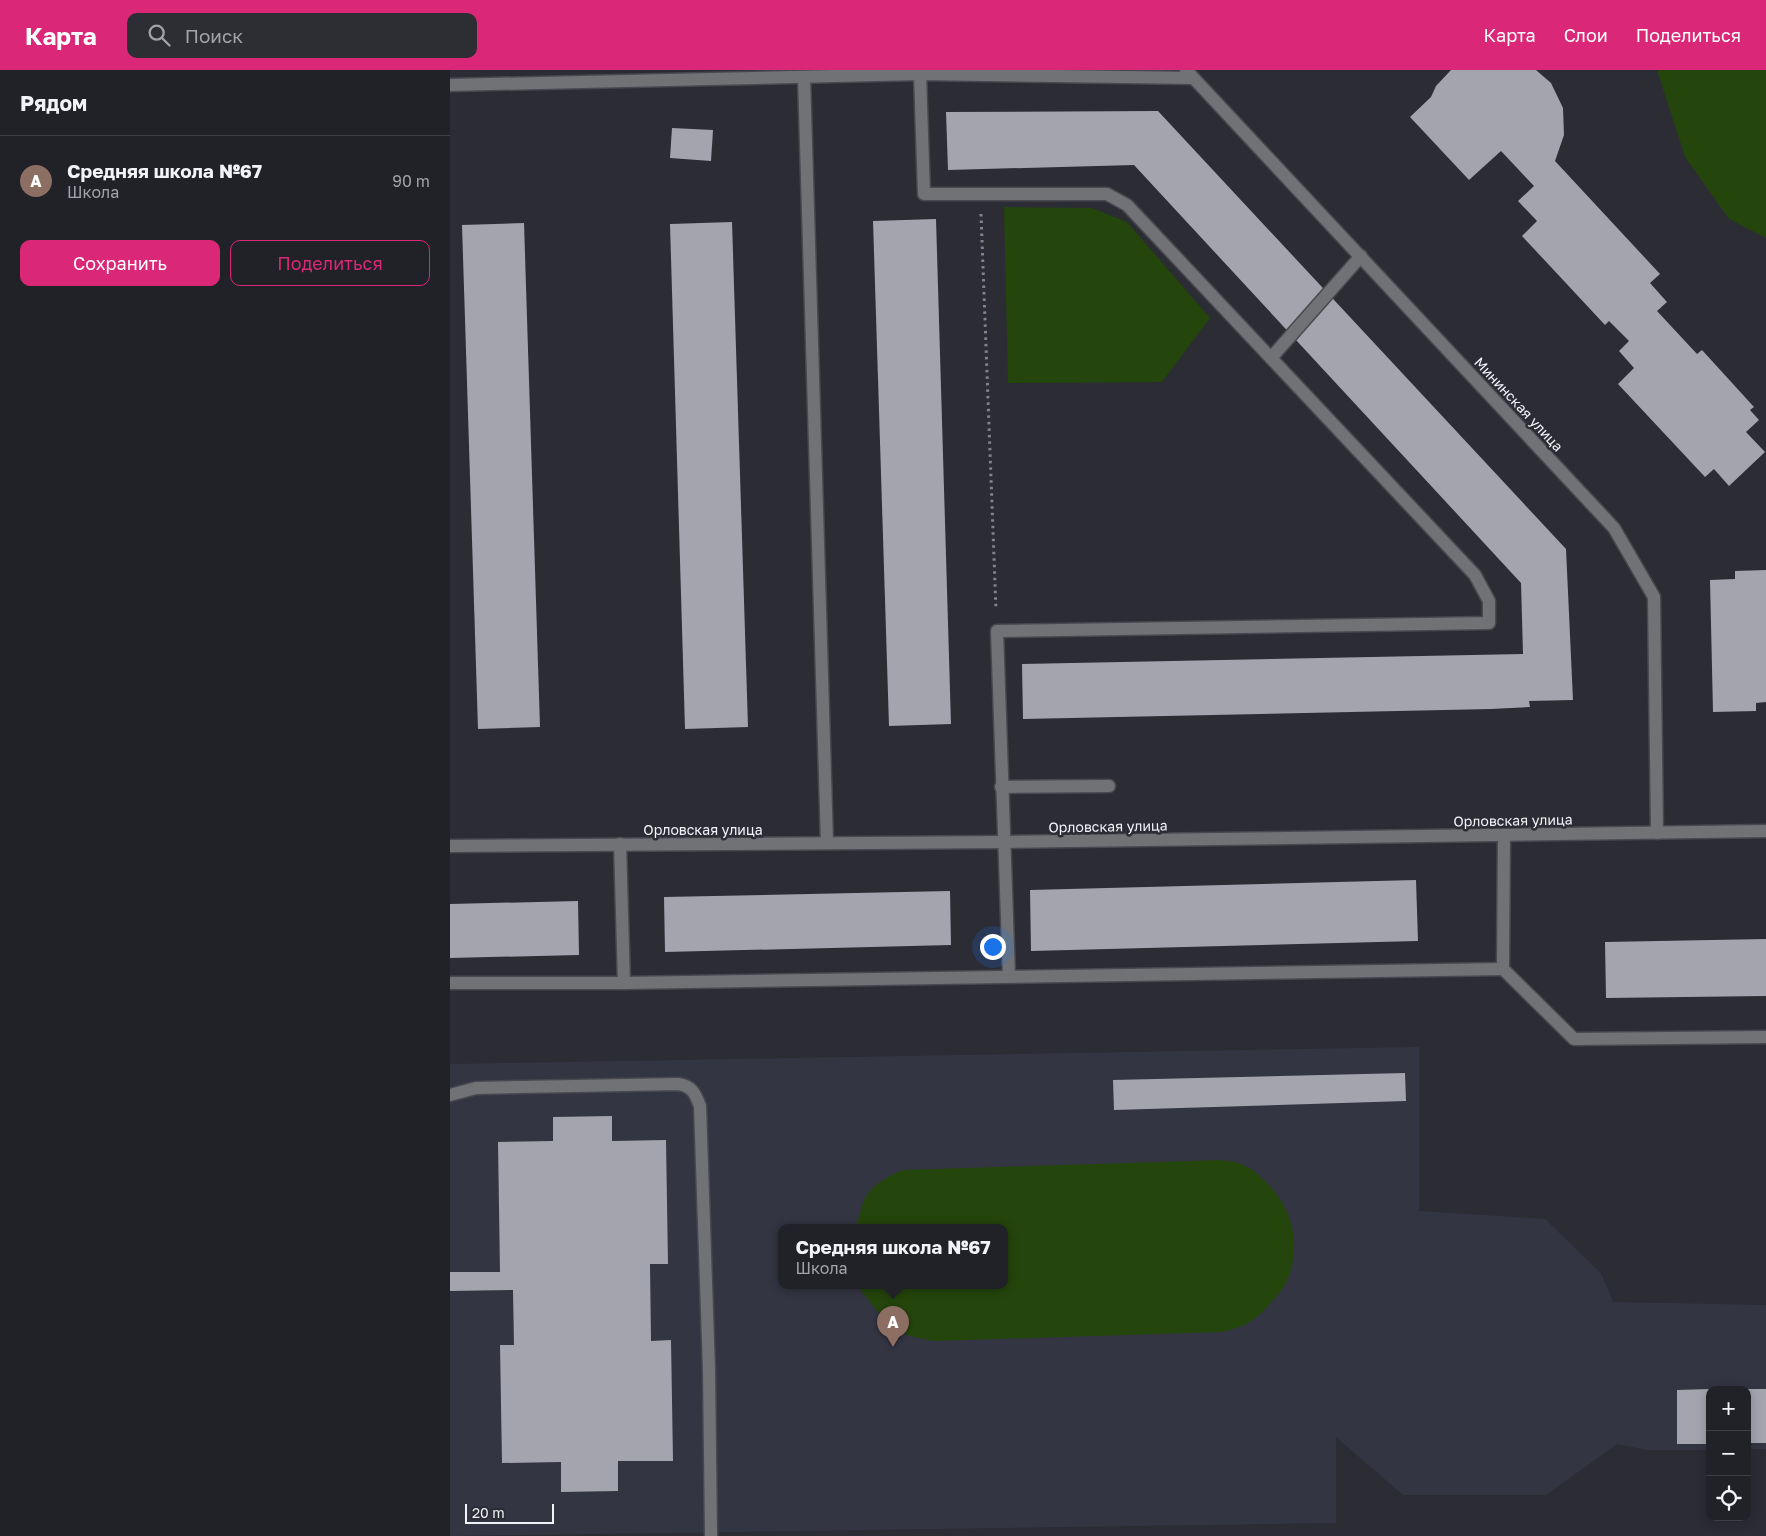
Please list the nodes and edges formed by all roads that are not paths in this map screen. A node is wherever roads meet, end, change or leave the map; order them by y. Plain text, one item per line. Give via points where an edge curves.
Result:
1 (1001, 73) edge
2 (920, 74) junction
3 (1190, 74) edge
4 (804, 77) junction
5 (450, 85) edge
6 (1361, 256) junction
7 (1270, 358) junction
8 (1109, 786) dead end
9 (1001, 787) junction
10 (1766, 831) edge
11 (1657, 833) junction
12 (1504, 835) junction
13 (1005, 842) junction
14 (828, 843) junction
15 (620, 844) junction
16 (450, 846) edge
17 (1503, 969) junction
18 (1008, 976) junction
19 (450, 983) edge
20 (624, 983) junction
21 (1766, 1037) edge
22 (450, 1096) edge
23 (711, 1536) edge

1 - 2 street
1 - 3 street
2 - 4 street
2 - 7 street via 924,194 1107,194 1128,205
3 - 6 street, Мининская улица
4 - 5 street
4 - 14 street
6 - 7 street
6 - 11 street, Мининская улица via 1614,528 1654,597
7 - 9 street via 1475,575 1489,601 1489,623 997,632
8 - 9 street
9 - 13 street
10 - 11 street, Орловская улица
11 - 12 street, Орловская улица
12 - 13 street, Орловская улица
12 - 17 street
13 - 14 street, Орловская улица
13 - 18 street
14 - 15 street, Орловская улица
15 - 16 street, Орловская улица
15 - 20 street
17 - 18 street
17 - 21 street via 1574,1039
18 - 20 street
19 - 20 street
22 - 23 street via 476,1088 678,1084 688,1086 696,1094 701,1116

